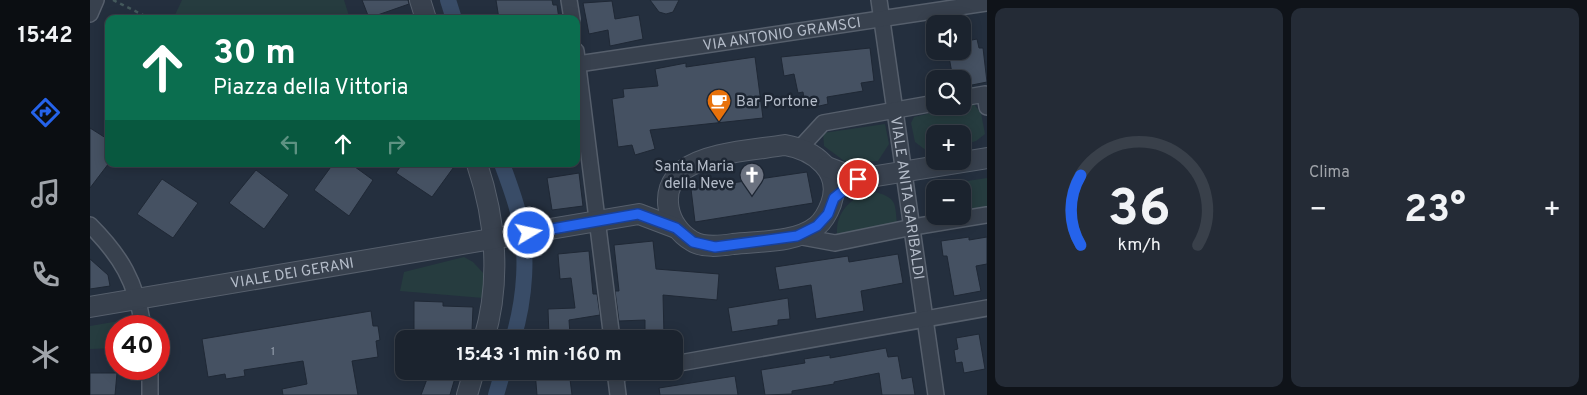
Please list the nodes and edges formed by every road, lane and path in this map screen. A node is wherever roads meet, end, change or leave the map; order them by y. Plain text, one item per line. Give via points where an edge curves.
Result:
1 (96, 0) edge
2 (113, 0) edge
3 (420, 0) edge
4 (569, 0) edge
5 (880, 0) edge
6 (987, 3) edge
7 (90, 14) edge
8 (144, 15) edge
9 (425, 15) edge
10 (571, 15) edge
11 (882, 20) junction
12 (580, 58) edge
13 (580, 81) edge
14 (971, 96) edge
15 (926, 105) edge
16 (987, 106) edge
17 (896, 110) junction
18 (800, 148) junction
19 (987, 158) edge
20 (478, 167) edge
21 (827, 167) junction
22 (906, 172) junction
23 (858, 179) junction
24 (670, 188) junction
25 (834, 198) junction
26 (638, 214) junction
27 (987, 215) edge
28 (598, 222) junction
29 (90, 225) edge
30 (913, 227) junction
31 (676, 228) junction
32 (797, 236) junction
33 (493, 239) junction
34 (139, 298) junction
35 (90, 307) edge
36 (987, 308) edge
37 (141, 315) edge
38 (926, 319) junction
39 (487, 330) edge
40 (611, 330) edge
41 (683, 362) edge
42 (150, 380) edge
43 (471, 380) edge
44 (617, 380) edge
45 (150, 395) edge
46 (467, 395) edge
47 (618, 395) edge
48 (936, 395) edge

1 - 7 street
2 - 8 path
3 - 9 street
4 - 10 street
5 - 11 street, VIALE ANITA GARIBALDI
6 - 11 street, VIA ANTONIO GRAMSCI
11 - 12 street, VIA ANTONIO GRAMSCI
11 - 17 street, VIALE ANITA GARIBALDI
13 - 28 street
14 - 16 street via 985,94
15 - 17 street
17 - 18 street via 822,123
17 - 22 street, VIALE ANITA GARIBALDI
18 - 21 street
18 - 24 street via 785,145 703,159 682,171
19 - 22 street
20 - 33 street
21 - 23 street
21 - 25 street via 833,181
22 - 23 street
22 - 30 street, VIALE ANITA GARIBALDI
23 - 25 street
24 - 26 street
24 - 31 street via 668,209
25 - 32 street via 828,214 817,226
26 - 28 street, VIALE DEI GERANI
26 - 31 street
27 - 30 street
28 - 33 street, VIALE DEI GERANI
28 - 40 street
29 - 34 street via 114,248
30 - 32 street via 835,243
30 - 38 street, VIALE ANITA GARIBALDI
31 - 32 street via 693,242 715,247
33 - 34 street, VIALE DEI GERANI
33 - 39 street via 495,280
34 - 35 street, VIALE DEI GERANI
34 - 37 street
36 - 38 street
38 - 41 street
38 - 48 street, VIALE ANITA GARIBALDI
42 - 45 street
43 - 46 street
44 - 47 street

